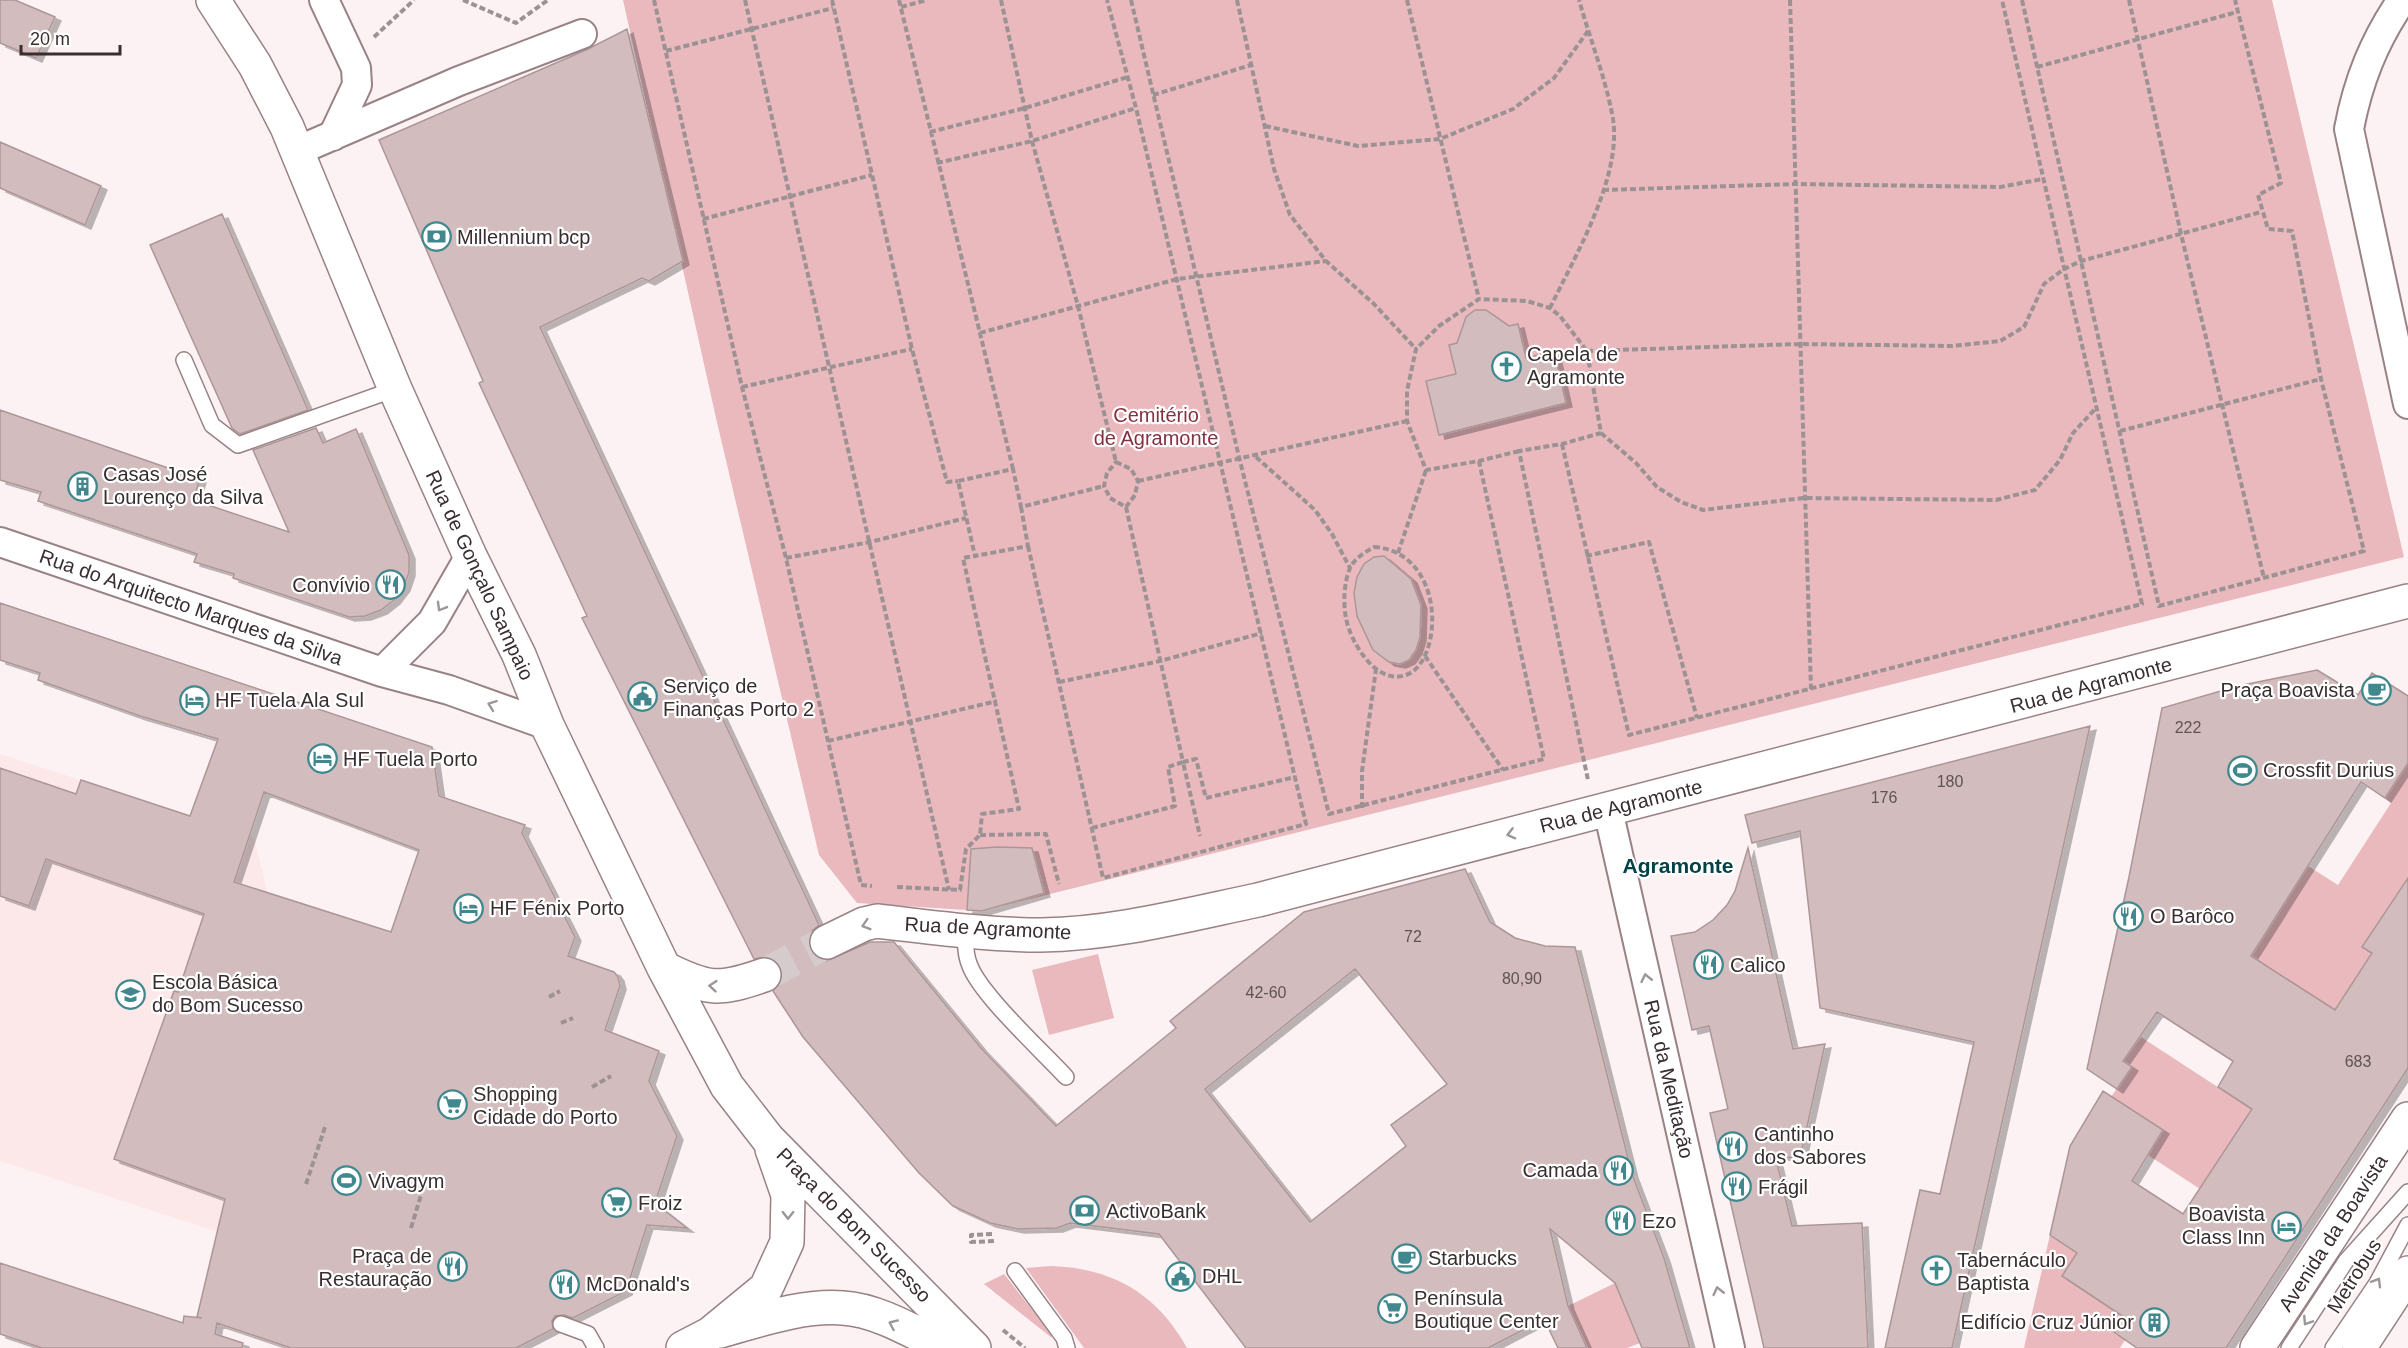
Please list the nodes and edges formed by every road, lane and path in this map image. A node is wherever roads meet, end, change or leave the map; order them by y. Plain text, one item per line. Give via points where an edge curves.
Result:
1 (213, 0) edge
2 (324, 0) edge
3 (414, 0) edge
4 (463, 0) edge
5 (548, 0) edge
6 (654, 0) edge
7 (745, 0) edge
8 (832, 0) edge
9 (899, 0) edge
10 (927, 0) edge
11 (1001, 0) edge
12 (1107, 0) edge
13 (1131, 0) edge
14 (1237, 0) edge
15 (1407, 0) edge
16 (1579, 0) edge
17 (1790, 0) edge
18 (2002, 0) edge
19 (2022, 0) edge
20 (2129, 0) edge
21 (2235, 0) edge
22 (2402, 0) edge
23 (901, 7) junction
24 (833, 8) junction
25 (2238, 12) junction
26 (752, 27) junction
27 (1588, 31) junction
28 (582, 34) dead end
29 (2138, 40) junction
30 (666, 51) junction
31 (352, 58) junction
32 (1251, 65) junction
33 (2037, 68) junction
34 (1128, 77) junction
35 (1153, 95) junction
36 (1025, 108) junction
37 (1136, 108) junction
38 (1265, 126) junction
39 (930, 132) junction
40 (333, 136) junction
41 (1440, 139) junction
42 (1032, 141) junction
43 (297, 151) junction
44 (937, 163) junction
45 (872, 175) junction
46 (2043, 179) junction
47 (1795, 184) junction
48 (1603, 190) junction
49 (790, 196) junction
50 (2262, 212) junction
51 (703, 219) junction
52 (2181, 234) junction
53 (1326, 261) junction
54 (2081, 261) junction
55 (2064, 268) junction
56 (1196, 275) junction
57 (1177, 279) junction
58 (1479, 299) junction
59 (1078, 306) junction
60 (1550, 308) junction
61 (980, 333) junction
62 (1799, 345) junction
63 (912, 349) junction
64 (1416, 350) junction
65 (1587, 351) junction
66 (184, 360) dead end
67 (829, 367) junction
68 (2321, 379) junction
69 (742, 387) junction
70 (395, 389) junction
71 (2408, 404) edge
72 (2221, 405) junction
73 (2096, 407) junction
74 (1407, 421) junction
75 (2120, 431) junction
76 (1601, 433) junction
77 (1562, 444) junction
78 (1519, 451) junction
79 (1256, 457) junction
80 (1239, 458) junction
81 (1479, 461) junction
82 (1116, 462) junction
83 (1221, 462) junction
84 (1013, 469) junction
85 (1426, 470) junction
86 (958, 481) junction
87 (1138, 481) junction
88 (1104, 486) junction
89 (1803, 498) junction
90 (1021, 507) junction
91 (1126, 507) junction
92 (966, 518) junction
93 (0, 542) edge
94 (870, 542) junction
95 (1028, 546) junction
96 (1398, 553) junction
97 (470, 556) junction
98 (975, 556) junction
99 (1586, 556) junction
100 (786, 558) junction
101 (1350, 568) junction
102 (2264, 578) junction
103 (2408, 601) edge
104 (1262, 633) junction
105 (1425, 656) junction
106 (1160, 662) junction
107 (1376, 669) junction
108 (382, 672) junction
109 (1059, 682) junction
110 (1811, 689) junction
111 (997, 701) junction
112 (1697, 718) junction
113 (912, 723) junction
114 (547, 725) junction
115 (828, 741) junction
116 (1183, 762) junction
117 (1503, 770) junction
118 (1295, 777) junction
119 (1362, 808) junction
120 (1600, 812) junction
121 (1092, 828) junction
122 (980, 835) junction
123 (1200, 836) dead end
124 (1059, 884) dead end
125 (883, 886) dead end
126 (894, 887) dead end
127 (949, 890) junction
128 (966, 930) junction
129 (827, 942) tunnel mouth
130 (664, 968) junction
131 (764, 975) tunnel mouth
132 (560, 991) dead end
133 (549, 997) dead end
134 (573, 1018) dead end
135 (561, 1023) dead end
136 (611, 1076) dead end
137 (1066, 1077) dead end
138 (592, 1087) dead end
139 (2408, 1119) edge
140 (326, 1124) dead end
141 (768, 1139) junction
142 (306, 1184) dead end
143 (2408, 1192) edge
144 (422, 1195) dead end
145 (2408, 1225) edge
146 (411, 1227) dead end
147 (992, 1234) dead end
148 (994, 1241) dead end
149 (1015, 1271) dead end
150 (2408, 1273) edge
151 (561, 1324) dead end
152 (999, 1326) dead end
153 (697, 1341) edge
154 (596, 1348) edge
155 (946, 1348) edge
156 (974, 1348) edge
157 (1025, 1348) edge
158 (1067, 1348) edge
159 (1730, 1348) edge
160 (2257, 1348) edge
161 (2289, 1348) edge
162 (2333, 1348) edge
163 (2359, 1348) edge

1 - 43 street, Rua de Gonçalo Sampaio via 255,65
2 - 31 street
3 - 31 path
4 - 5 path via 516,23
6 - 30 path
7 - 26 path
8 - 24 path
9 - 23 path
10 - 23 path
11 - 36 path
12 - 34 path
13 - 35 path
14 - 32 path
15 - 41 path
16 - 27 path
17 - 47 path
18 - 46 path
19 - 33 path
20 - 29 path
21 - 25 path
22 - 71 street via 2376,43 2356,89 2349,129
23 - 39 path
24 - 26 path
24 - 45 path
25 - 29 path
25 - 50 path via 2281,183 2258,195
26 - 30 path
26 - 49 path
27 - 41 path via 1554,78 1513,108
27 - 48 path via 1613,120 1612,154
28 - 40 street via 459,81
29 - 33 path
29 - 52 path
30 - 51 path
31 - 40 street via 357,85
32 - 35 path
32 - 38 path
33 - 54 path
34 - 36 path
34 - 37 path
35 - 56 path
36 - 39 path
36 - 42 path
37 - 42 path
37 - 57 path
38 - 41 path via 1358,146
38 - 53 path via 1290,215
39 - 44 path
40 - 43 street
41 - 58 path
42 - 44 path
42 - 59 path
43 - 70 street, Rua de Gonçalo Sampaio
44 - 61 path
45 - 49 path
45 - 63 path
46 - 47 path via 2000,187
46 - 55 path
47 - 48 path
47 - 62 path
48 - 60 path
49 - 51 path
49 - 67 path
50 - 52 path
50 - 68 path via 2268,229 2292,231
51 - 69 path
52 - 54 path
52 - 72 path
53 - 56 path
53 - 64 path via 1374,304
54 - 55 path
54 - 75 path
55 - 62 path via 2044,284 2024,327 2000,341 1952,346
55 - 73 path
56 - 57 path
56 - 80 path
57 - 59 path
57 - 83 path
58 - 60 path via 1527,301
58 - 64 path via 1439,326
59 - 61 path
59 - 82 path
60 - 65 path
61 - 84 path
62 - 65 path
62 - 89 path
63 - 67 path
63 - 86 path via 947,482
64 - 74 path via 1407,392
65 - 76 path
66 - 70 lane via 212,425 238,446
67 - 69 path
67 - 94 path
68 - 72 path
68 - 102 path via 2364,552
69 - 100 path
70 - 97 street, Rua de Gonçalo Sampaio
72 - 75 path
72 - 102 path
73 - 89 path via 2073,433 2060,460 2035,490 1996,500
73 - 110 path via 2142,604
74 - 79 path
74 - 85 path
75 - 102 path via 2159,606
76 - 77 path
76 - 89 path via 1658,487 1703,510
77 - 78 path
77 - 99 path
78 - 81 path
78 - 120 path via 1585,759
79 - 80 path
79 - 101 path via 1315,510
80 - 83 path
80 - 119 path via 1329,814
81 - 85 path
81 - 117 path via 1544,759
82 - 87 path via 1131,469
82 - 88 path via 1107,473
83 - 87 path
83 - 104 path
84 - 86 path
84 - 90 path
85 - 96 path
86 - 92 path
87 - 91 path via 1135,495
88 - 90 path
88 - 91 path via 1110,498
89 - 110 path
90 - 95 path
91 - 106 path
92 - 94 path
92 - 98 path
93 - 108 street, Rua do Arquitecto Marques da Silva
94 - 100 path
94 - 113 path
95 - 98 path
95 - 109 path
96 - 101 path via 1374,547 1360,555
96 - 105 path via 1416,569 1430,598 1433,632
97 -> 108 street via 432,622
97 - 114 street, Rua de Gonçalo Sampaio via 519,655
98 - 111 path via 963,558
99 - 112 path via 1649,542
99 - 112 path via 1629,735
100 - 115 path
101 - 107 path via 1344,595 1346,619 1363,656
103 - 120 street, Rua de Agramonte
104 - 106 path
104 - 118 path
105 - 107 path via 1405,676 1391,676
105 - 117 path
106 - 109 path
106 - 116 path
107 - 119 path via 1362,771
114 -> 108 street, Rua do Arquitecto Marques da Silva via 449,690
109 - 121 path
110 - 112 path
111 - 113 path
111 - 122 path via 1018,809 982,814
113 - 115 path
113 - 127 path
114 - 130 street, Rua de Gonçalo Sampaio
115 - 125 path via 861,885
116 - 118 path via 1196,759 1206,798
116 - 121 path via 1168,767 1175,806
116 - 123 path
117 - 119 path
118 - 121 path via 1306,824 1103,878
120 -> 128 street, Rua de Agramonte via 1258,900 1118,929 1041,935
159 -> 120 street, Rua da Meditação
122 - 124 path via 1046,834
122 - 127 path via 966,849 960,890
126 - 127 path
128 -> 129 street, Rua de Agramonte via 877,921
128 - 137 lane via 965,947 980,985
131 -> 130 street via 719,987 705,986
130 - 141 street, Rua de Gonçalo Sampaio via 727,1086
132 - 133 path
134 - 135 path
136 - 138 path
139 - 160 street, Avenida da Boavista
140 - 142 path
141 -> 153 street, Praça do Bom Sucesso via 788,1195 787,1242 766,1288
141 - 156 street, Praça do Bom Sucesso
143 -> 161 lane, Metrobus via 2346,1261
144 - 146 path
162 -> 145 lane, Metrobus via 2377,1283
147 - 148 path via 971,1235 971,1242
149 - 158 lane via 1064,1338
150 - 163 street
151 - 154 lane via 588,1334
152 - 157 path
155 -> 153 street, Praça do Bom Sucesso via 878,1317 844,1308 800,1310

